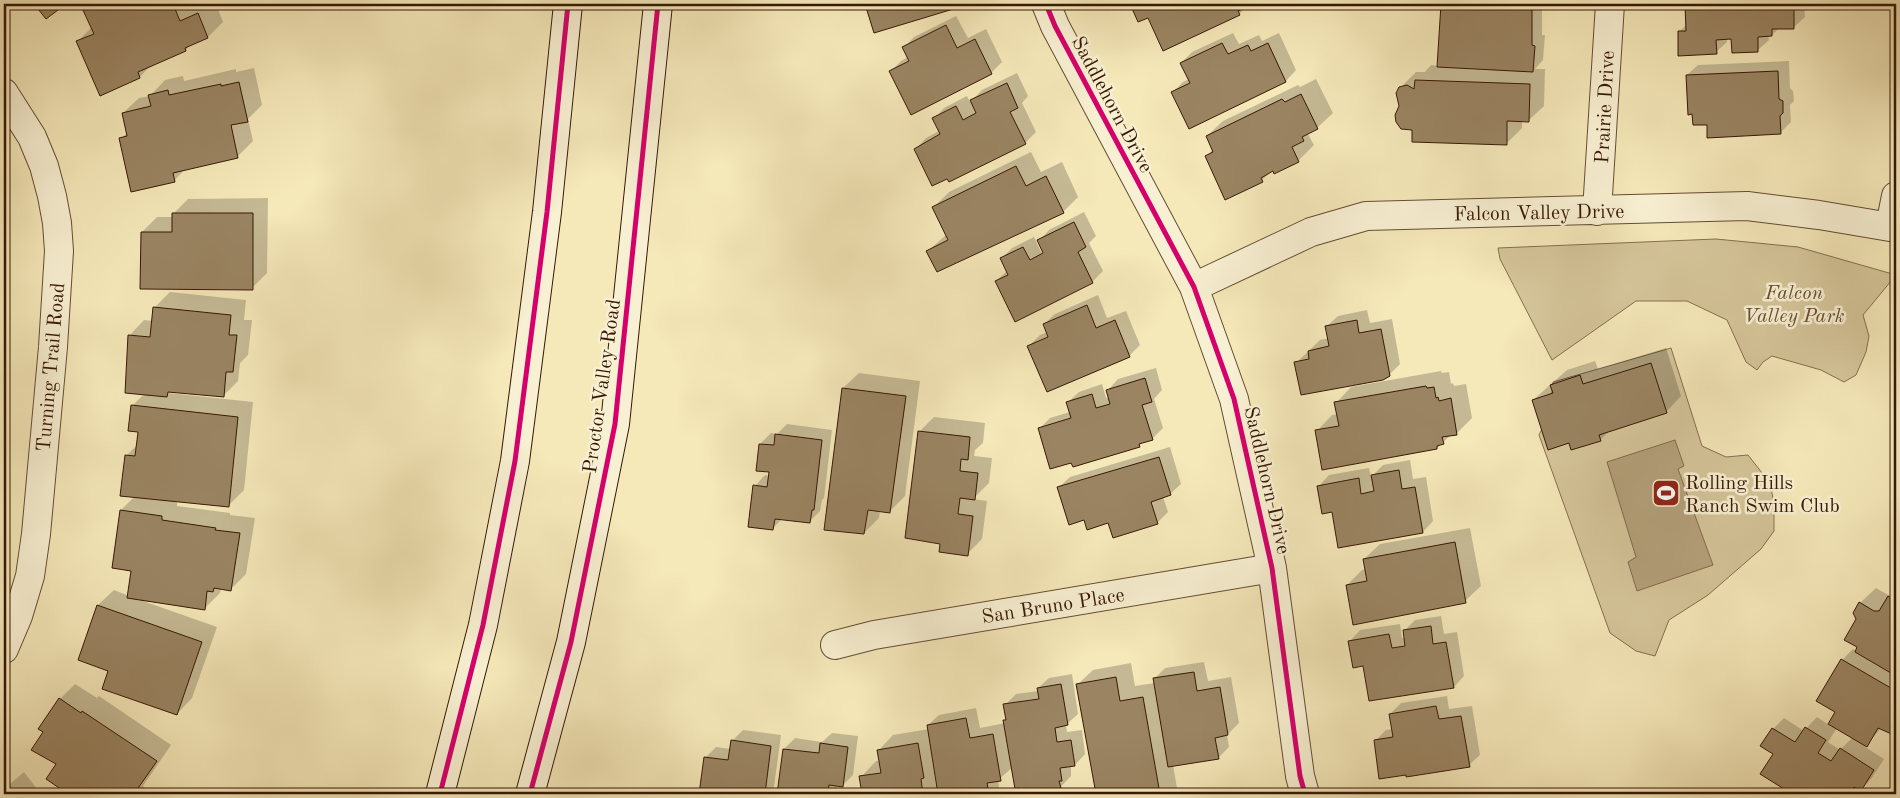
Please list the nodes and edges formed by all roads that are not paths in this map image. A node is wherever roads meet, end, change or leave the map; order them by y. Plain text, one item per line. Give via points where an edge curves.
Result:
1 (568, 4) edge
2 (658, 4) edge
3 (1046, 4) edge
4 (1610, 4) edge
5 (4, 92) edge
6 (1896, 196) edge
7 (1598, 211) junction
8 (1893, 227) edge
9 (1194, 287) junction
10 (1272, 568) junction
11 (835, 645) dead end
12 (4, 649) edge
13 (440, 794) edge
14 (530, 794) edge
15 (1304, 794) edge

1 - 13 street via 547,212 515,461 483,625
2 - 14 street, Proctor Valley Road via 615,424 571,642
3 - 9 street, Saddlehorn Drive
4 - 7 street, Prairie Drive
5 - 12 street, Turning Trail Road via 32,137 44,166 54,205 59,251 35,543 30,576
6 - 8 street
7 - 8 street, Falcon Valley Drive via 1747,206
7 - 9 street, Falcon Valley Drive via 1366,216 1311,232
9 - 10 street, Saddlehorn Drive via 1234,399
10 - 11 street, San Bruno Place via 874,635
10 - 15 street, Saddlehorn Drive

